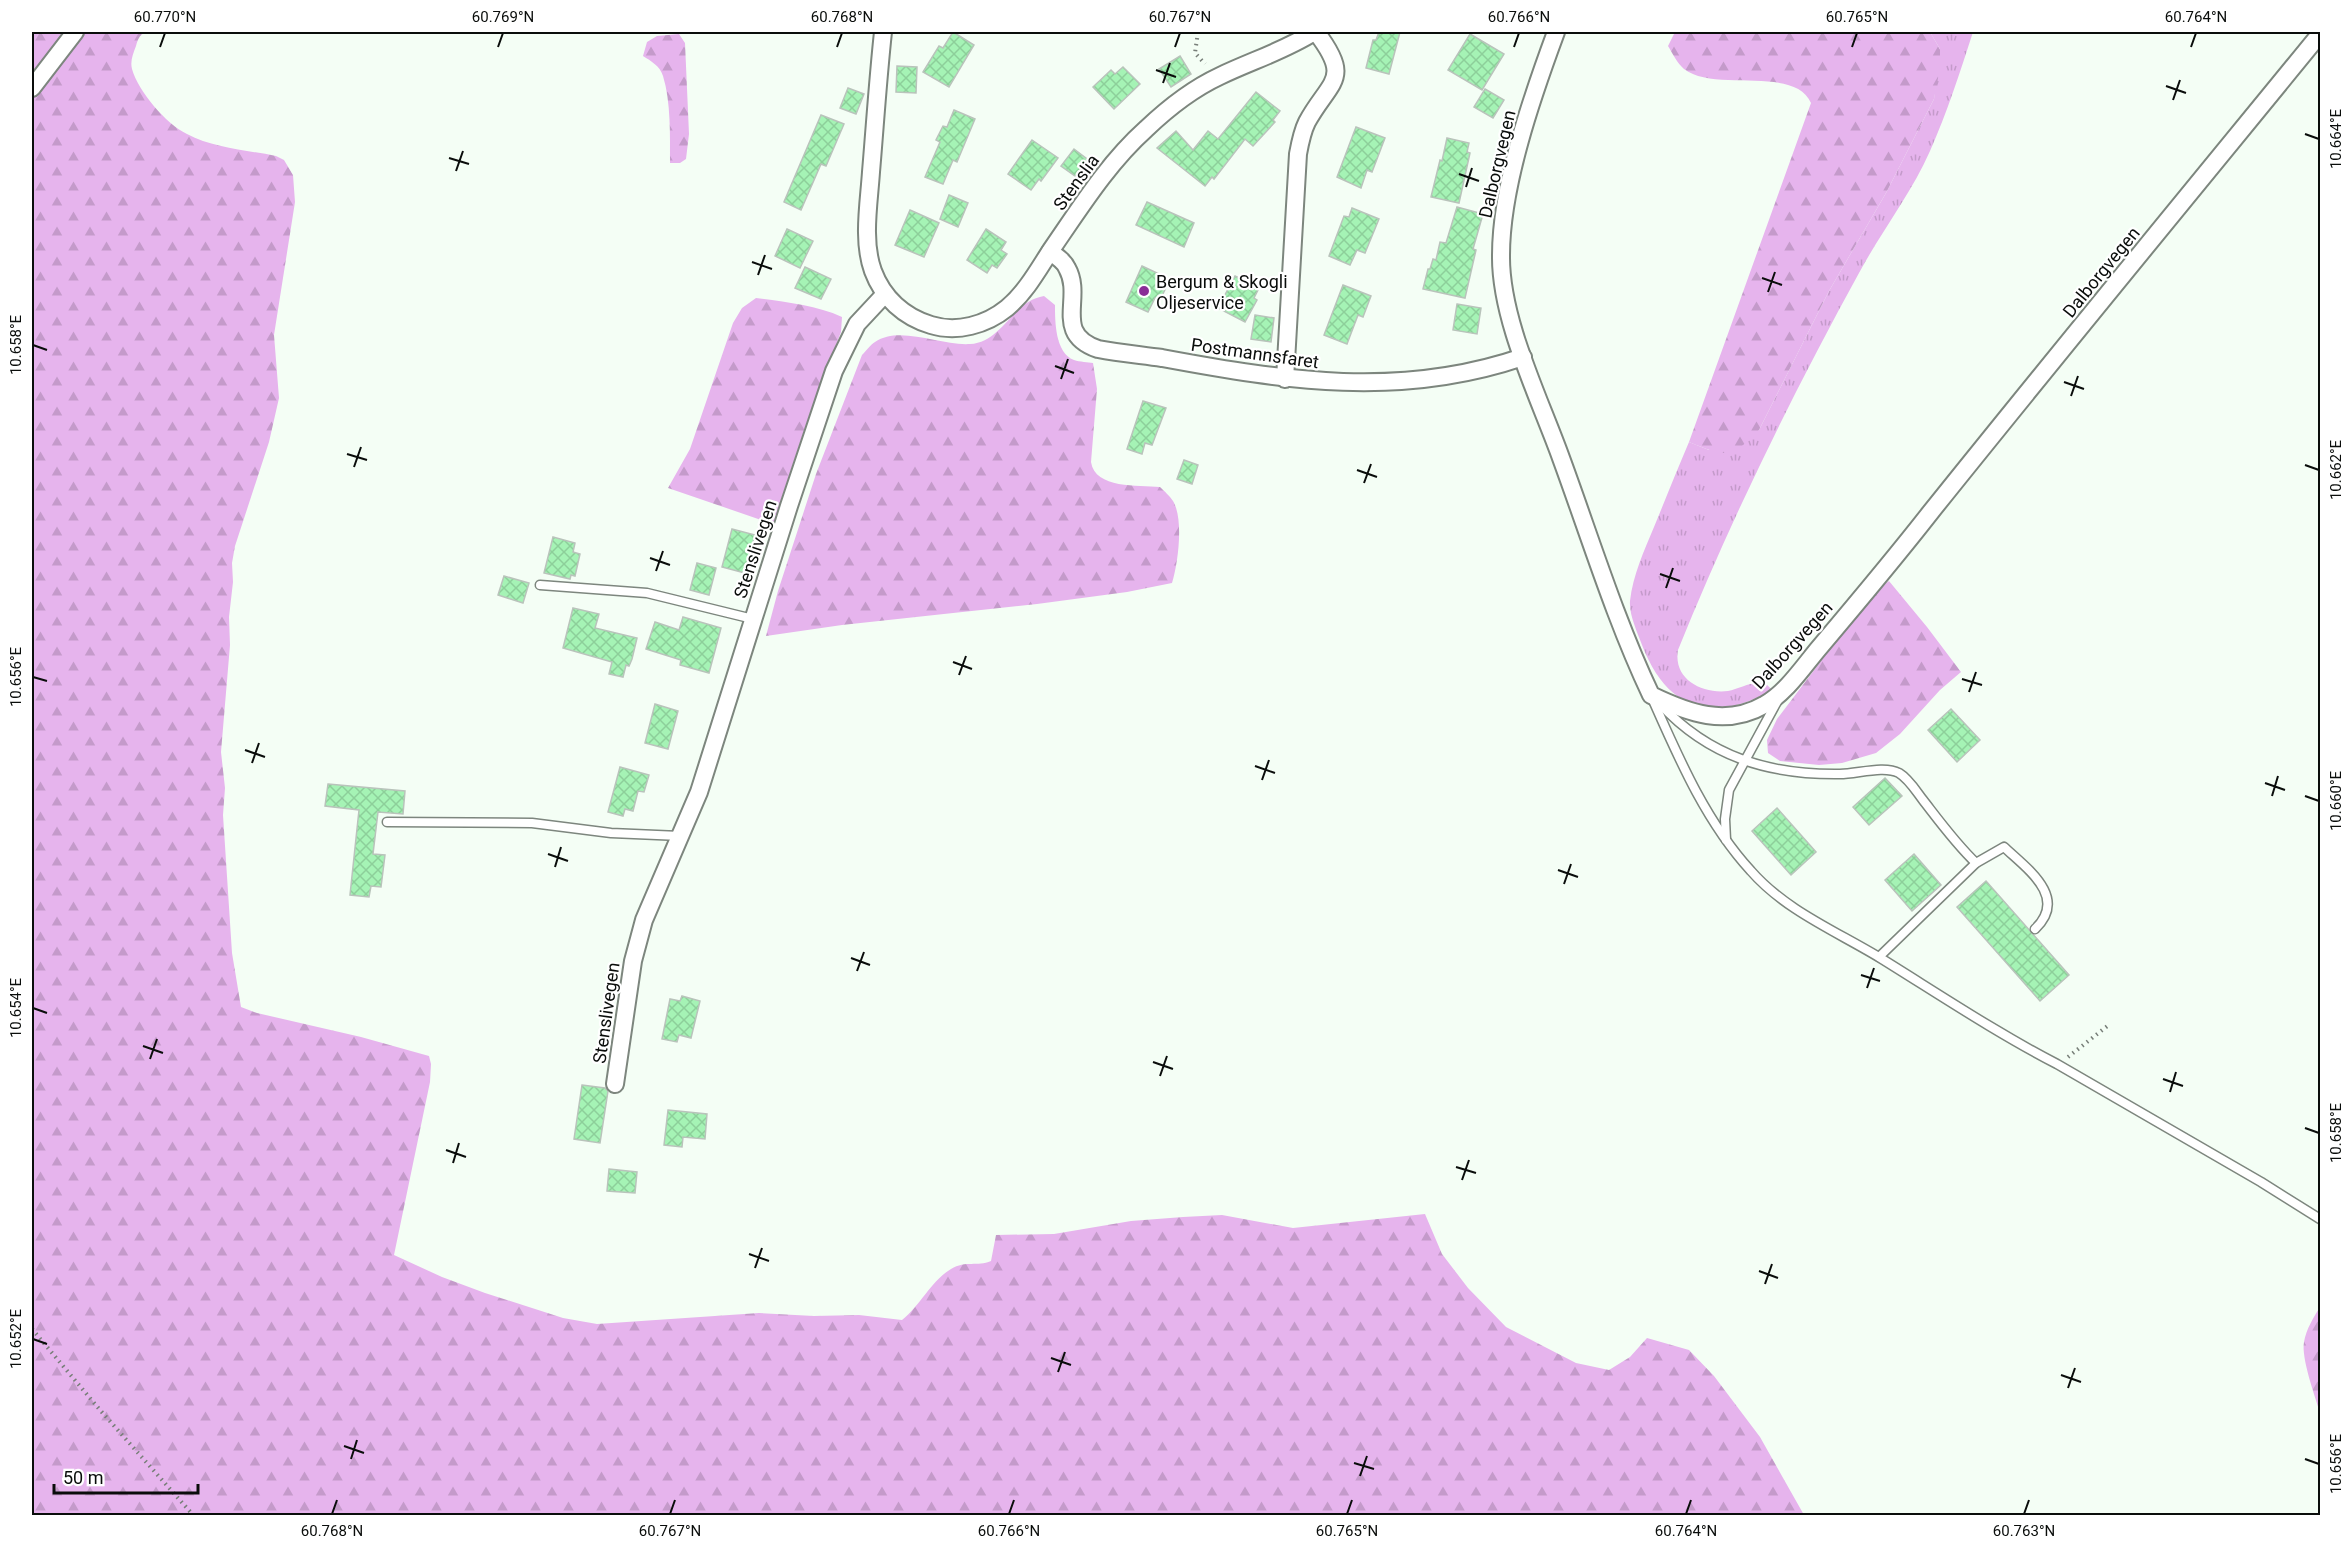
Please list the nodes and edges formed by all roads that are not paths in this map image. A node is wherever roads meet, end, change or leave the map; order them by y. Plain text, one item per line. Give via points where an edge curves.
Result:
1 (75, 32) edge
2 (883, 32) edge
3 (1315, 32) edge
4 (1556, 32) edge
5 (2320, 34) edge
6 (32, 88) edge
7 (1050, 252) junction
8 (885, 294) junction
9 (1523, 357) junction
10 (1286, 379) junction
11 (540, 585) dead end
12 (753, 619) junction
13 (1783, 690) junction
14 (1651, 695) junction
15 (1744, 761) junction
16 (387, 822) dead end
17 (680, 836) junction
18 (1726, 841) junction
19 (1976, 863) junction
20 (2036, 929) dead end
21 (1879, 957) junction
22 (615, 1084) dead end
23 (2320, 1219) edge

1 - 6 street
2 - 8 street via 868,234 873,270
3 - 7 street, Stenslia via 1220,76 1170,108 1134,139 1103,176
3 - 10 street, Stenslia via 1333,57 1335,74 1330,90 1306,123 1298,154
4 - 9 street, Dalborgvegen via 1527,117 1503,213 1502,276
5 - 13 street, Dalborgvegen
7 - 8 street, Stenslia via 1015,300 977,325 947,329 928,324 910,316
7 - 10 street, Postmannsfaret via 1070,273 1072,324 1084,343 1108,351
8 - 12 street, Stenslivegen via 857,324 834,371
9 - 10 street, Postmannsfaret via 1408,381 1333,383
9 - 14 street, Dalborgvegen via 1623,630
11 - 12 lane via 647,593
12 - 17 street, Stenslivegen via 706,770
13 - 14 street, Dalborgvegen via 1750,712 1722,717 1690,712
13 - 15 lane
14 - 15 lane via 1690,733
14 - 18 lane via 1694,787
15 - 18 lane via 1726,802
15 - 19 lane via 1797,772 1897,772
16 - 17 lane via 532,824
17 - 22 street, Stenslivegen via 652,897 638,940
18 - 21 lane via 1753,874 1782,899
19 - 20 lane via 2004,848 2037,878 2048,898 2045,916
19 - 21 lane
21 - 23 lane via 2025,1048

